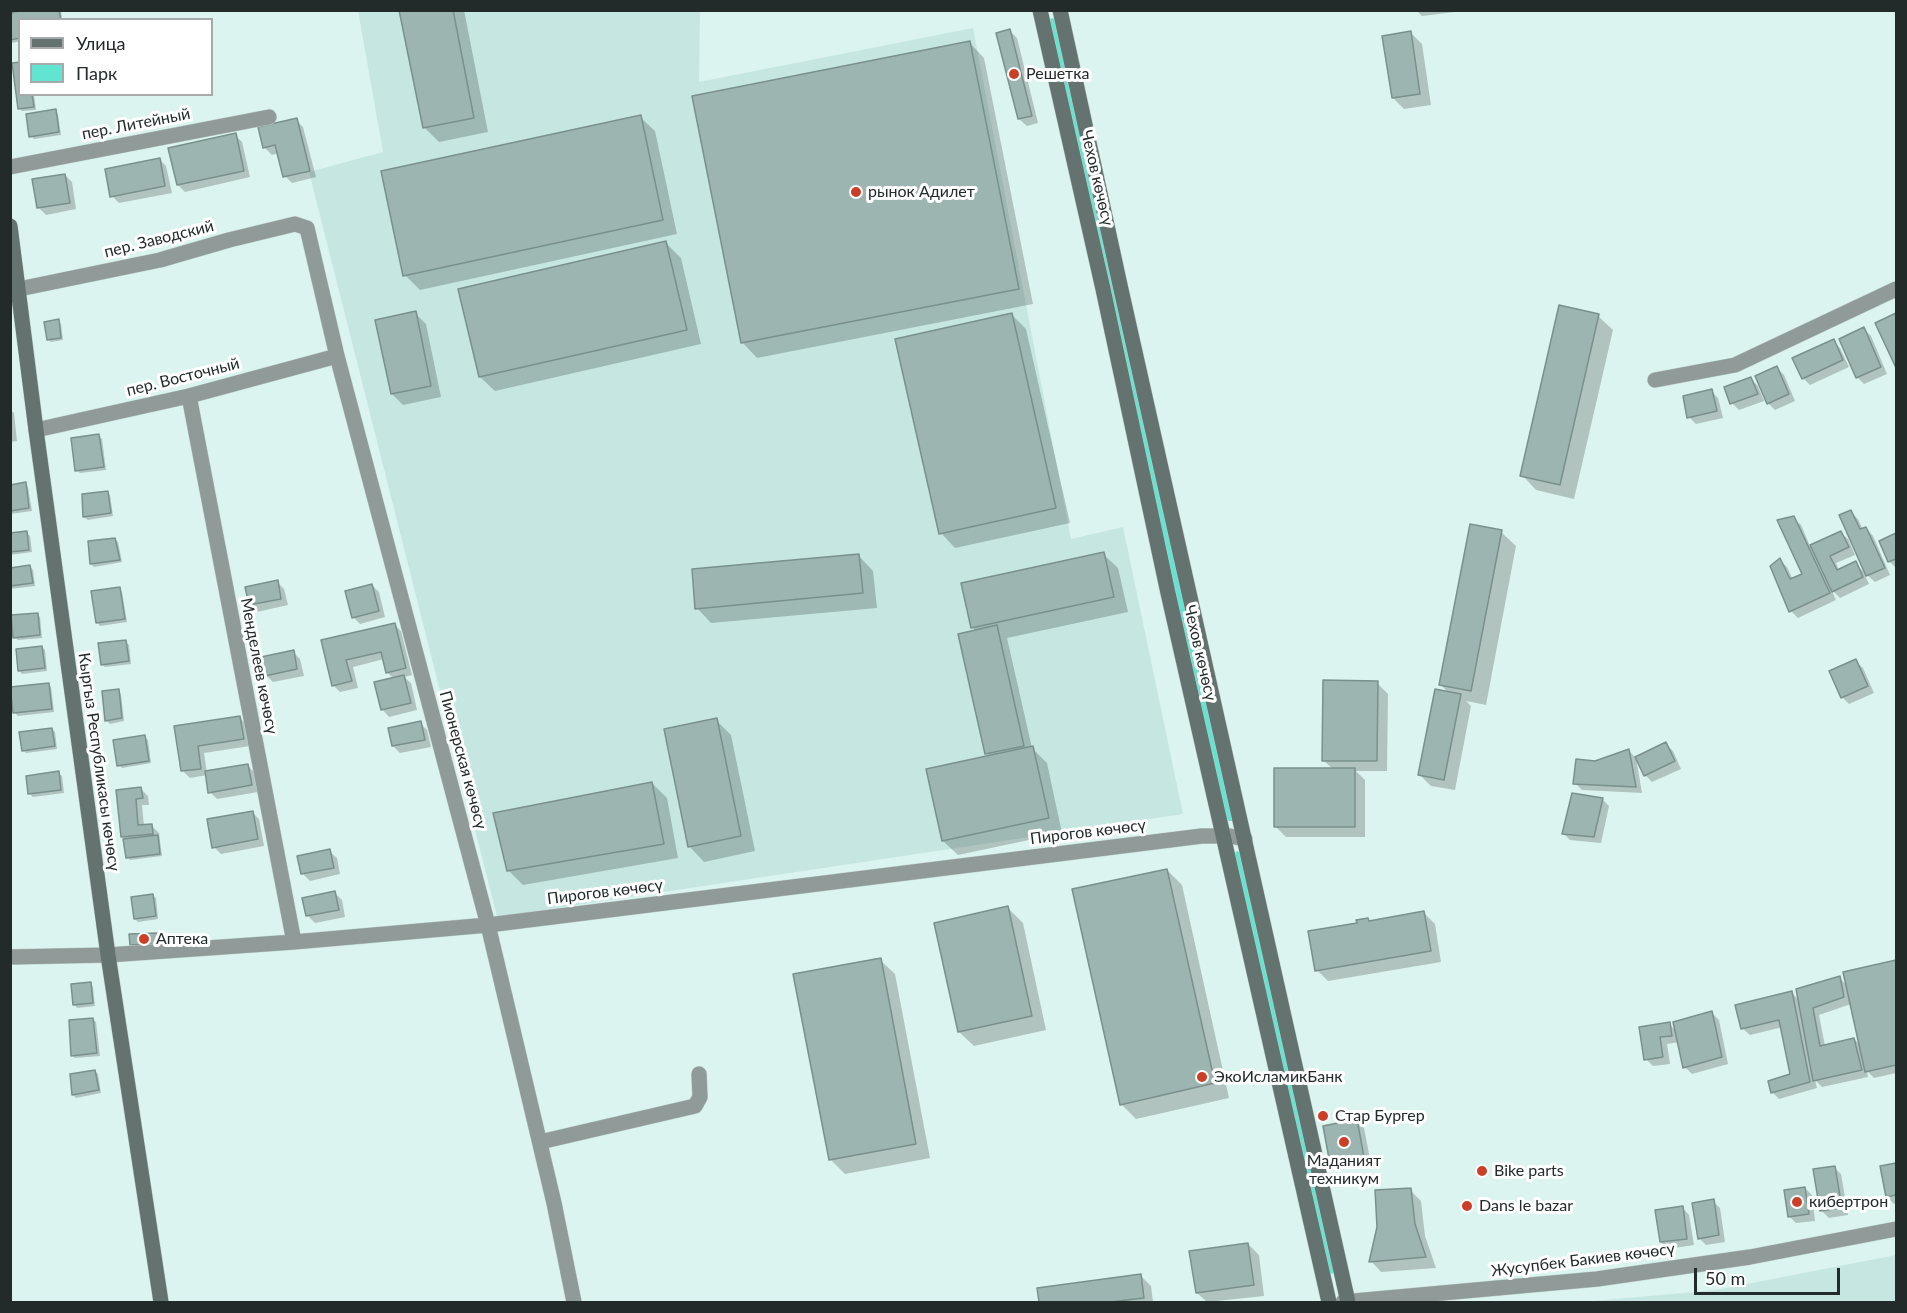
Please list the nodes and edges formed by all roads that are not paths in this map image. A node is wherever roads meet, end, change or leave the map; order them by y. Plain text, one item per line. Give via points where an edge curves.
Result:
1 (1040, 10) edge
2 (1060, 10) edge
3 (269, 117) dead end
4 (10, 167) edge
5 (10, 226) edge
6 (307, 228) joint
7 (19, 289) junction
8 (1896, 289) edge
9 (337, 356) junction
10 (1655, 380) dead end
11 (189, 396) junction
12 (36, 430) junction
13 (1240, 815) junction
14 (1220, 823) junction
15 (1202, 836) junction
16 (1246, 846) junction
17 (1228, 856) junction
18 (488, 925) junction
19 (294, 942) junction
20 (108, 955) junction
21 (10, 957) edge
22 (699, 1074) dead end
23 (540, 1142) junction
24 (1896, 1229) edge
25 (1342, 1272) junction
26 (1323, 1275) junction
27 (161, 1302) edge
28 (574, 1302) edge
29 (1329, 1302) edge
30 (1347, 1302) edge

1 - 14 street, Чехов көчөсү
2 - 13 street, Чехов көчөсү
3 - 4 street, пер. Литейный
5 - 7 street, Кыргыз Республикасы көчөсү
6 - 7 street, пер. Заводский via 295,224 160,260
6 - 9 street, Пионерская көчөсү
7 - 12 street, Кыргыз Республикасы көчөсү
8 - 10 street via 1735,364
9 - 11 street, пер. Восточный
9 - 18 street, Пионерская көчөсү
11 - 12 street, пер. Восточный
11 - 19 street, Менделеев көчөсү
12 - 20 street, Кыргыз Республикасы көчөсү
13 - 14 street via 1237,827 1232,829
13 - 16 street, Чехов көчөсү
14 - 15 street, Пирогов көчөсү
14 - 15 street
14 - 16 street
14 - 17 street, Чехов көчөсү
15 - 18 street, Пирогов көчөсү
16 - 17 street via 1235,843
16 - 25 street, Чехов көчөсү
17 - 26 street, Чехов көчөсү
18 - 19 street, Пирогов көчөсү
18 - 23 street, Пионерская көчөсү
19 - 20 street, Пирогов көчөсү
20 - 21 street, Пирогов көчөсү
20 - 27 street, Кыргыз Республикасы көчөсү
22 - 23 street via 700,1097 695,1106
23 - 28 street, Пионерская көчөсү
24 - 30 street, Жусупбек Бакиев көчөсү via 1750,1257 1597,1279
25 - 26 street via 1336,1282
25 - 30 street, Чехов көчөсү
26 - 29 street, Чехов көчөсү

